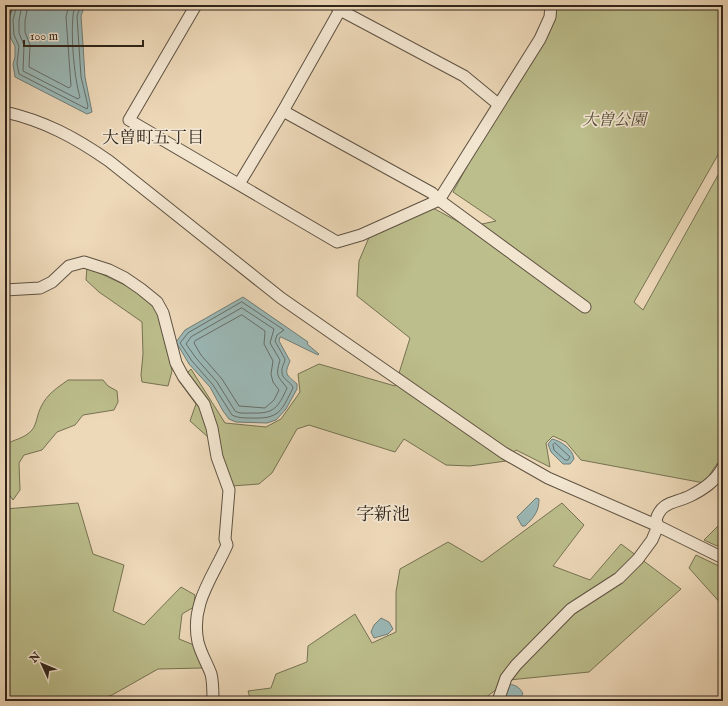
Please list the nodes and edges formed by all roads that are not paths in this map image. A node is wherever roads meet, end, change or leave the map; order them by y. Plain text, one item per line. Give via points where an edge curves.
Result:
1 (7, 5) edge
2 (196, 5) edge
3 (551, 5) edge
4 (338, 7) edge
5 (5, 10) edge
6 (498, 104) junction
7 (283, 111) junction
8 (5, 112) edge
9 (239, 184) junction
10 (439, 200) junction
11 (5, 290) edge
12 (585, 308) dead end
13 (723, 467) edge
14 (658, 526) junction
15 (723, 558) edge
16 (213, 701) edge
17 (498, 701) edge

1 - 5 street
2 - 9 street via 129,120
3 - 6 street via 546,28
4 - 6 street via 464,76
4 - 7 street
6 - 10 street
7 - 9 street
7 - 10 street via 432,193
8 - 14 street via 44,124 82,142 281,298 504,453 548,478
9 - 10 street via 337,242 361,235
10 - 12 street
11 - 16 street via 40,288 52,282 69,266 84,262 110,270 141,288 157,302 163,312 176,363 204,404 210,419 217,458 229,490 225,539 227,545 203,591 198,608 198,640 211,674
13 - 14 street via 713,482 689,497 668,503 661,509 656,520
14 - 15 street
14 - 17 street via 652,540 638,559 619,578 571,609 516,665 506,678

